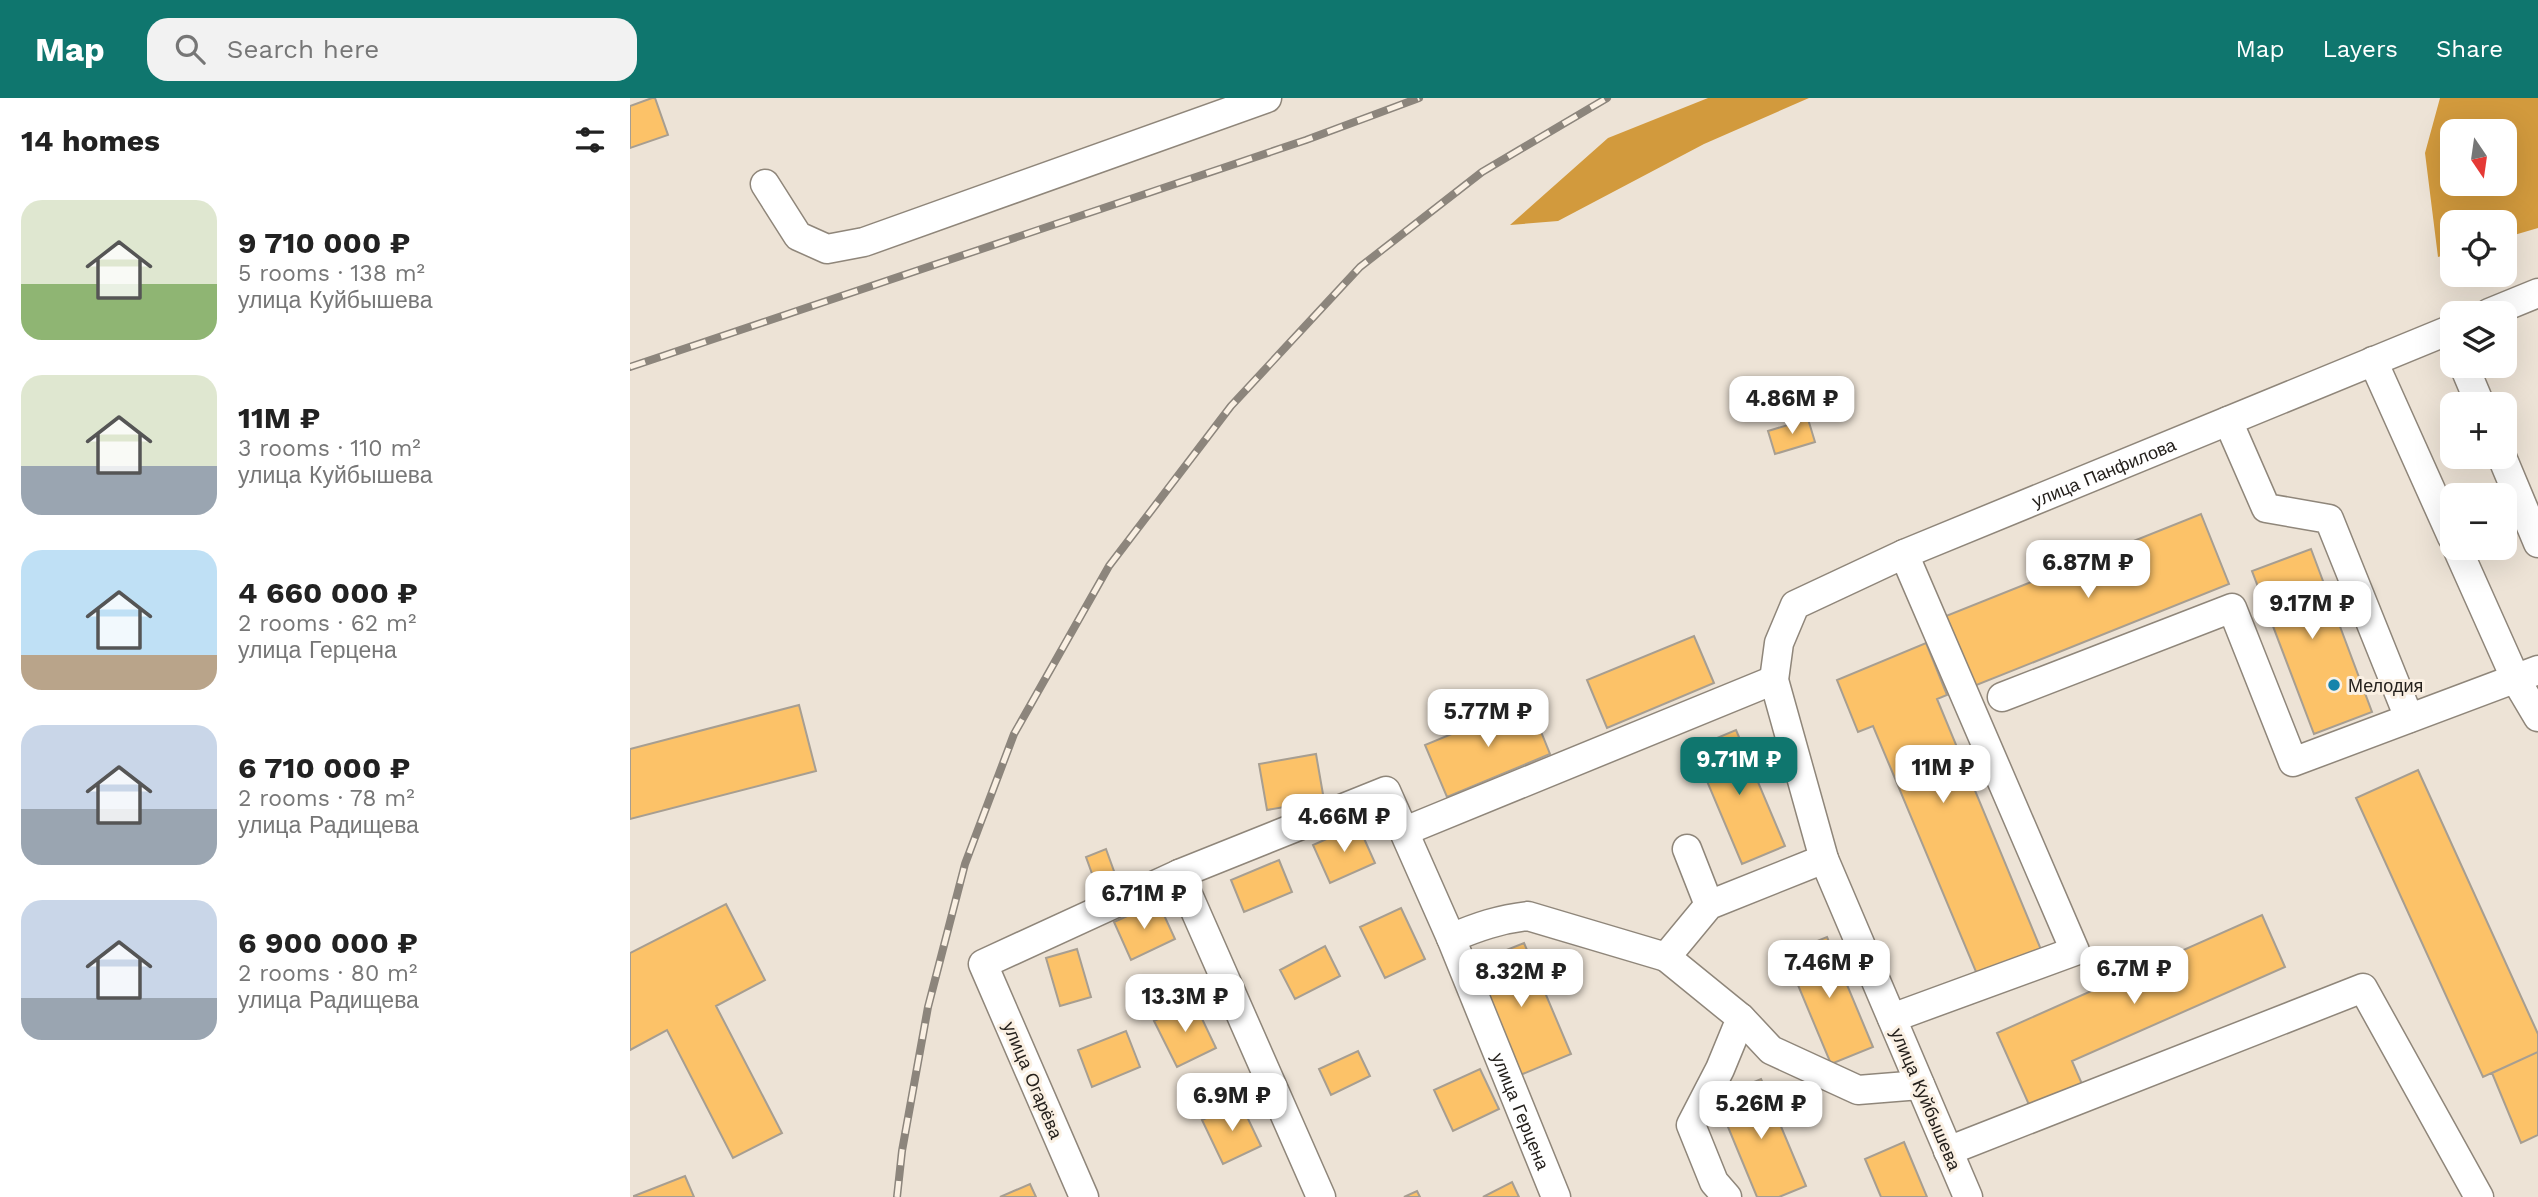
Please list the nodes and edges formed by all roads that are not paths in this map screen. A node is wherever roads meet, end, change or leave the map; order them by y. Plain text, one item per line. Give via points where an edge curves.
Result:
1 (1267, 98) edge
2 (765, 184) dead end
3 (2538, 293) edge
4 (2517, 302) edge
5 (2440, 336) edge
6 (2373, 361) junction
7 (2228, 421) junction
8 (2507, 469) edge
9 (2440, 510) edge
10 (2538, 543) edge
11 (1905, 554) junction
12 (2464, 560) edge
13 (1779, 643) joint
14 (2527, 675) edge
15 (1774, 680) junction
16 (2002, 697) dead end
17 (2538, 717) edge
18 (2409, 718) junction
19 (1405, 831) junction
20 (1687, 849) dead end
21 (1824, 859) junction
22 (1179, 874) junction
23 (1709, 905) junction
24 (1451, 938) junction
25 (1666, 957) junction
26 (1741, 1018) junction
27 (1892, 1018) junction
28 (1920, 1085) junction
29 (1948, 1151) junction
30 (1084, 1197) edge
31 (1321, 1197) edge
32 (1556, 1197) edge
33 (1727, 1197) edge
34 (1968, 1197) edge
35 (2479, 1197) edge

1 - 2 street via 863,243 827,249 798,236
3 - 4 street
5 - 6 street, улица Панфилова
6 - 7 street, улица Панфилова
6 - 9 street
7 - 11 street, улица Панфилова
7 - 18 street via 2266,508 2329,519
8 - 10 street
11 - 13 street, улица Панфилова via 1795,605
11 - 27 street via 2075,951
12 - 14 street
13 - 15 street, улица Куйбышева
14 - 17 street
14 - 18 street
15 - 19 street
15 - 21 street, улица Куйбышева
16 - 18 street via 2232,608 2292,762
19 - 22 street, улица Герцена via 1385,791
19 - 24 street, улица Герцена
20 - 23 street
21 - 23 street
21 - 27 street, улица Куйбышева
22 - 30 street, улица Огарёва via 983,964
22 - 31 street
23 - 25 street
24 - 25 street via 1481,925 1528,916
24 - 32 street, улица Герцена
25 - 26 street
26 - 28 street via 1771,1050 1858,1090
26 - 33 street via 1691,1125 1714,1182
27 - 28 street, улица Куйбышева
28 - 29 street, улица Куйбышева
29 - 34 street, улица Куйбышева
29 - 35 street via 2363,988

